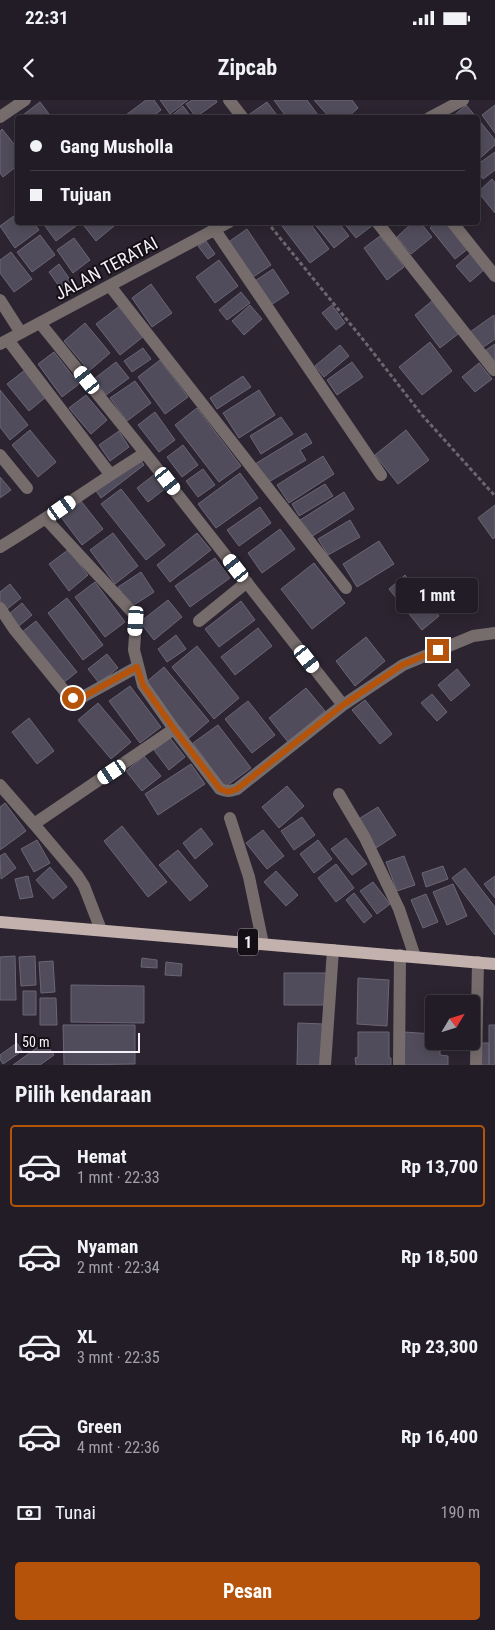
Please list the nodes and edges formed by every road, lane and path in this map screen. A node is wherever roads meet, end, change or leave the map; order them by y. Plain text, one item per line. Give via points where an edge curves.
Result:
1 (25, 100) edge
2 (229, 100) edge
3 (463, 100) edge
4 (240, 115) edge
5 (435, 115) edge
6 (0, 117) edge
7 (224, 225) edge
8 (269, 225) edge
9 (379, 225) edge
10 (454, 225) edge
11 (215, 230) junction
12 (495, 276) edge
13 (110, 286) junction
14 (0, 300) edge
15 (40, 322) junction
16 (21, 333) junction
17 (4, 342) edge
18 (494, 370) edge
19 (145, 453) junction
20 (0, 455) edge
21 (110, 474) junction
22 (381, 476) dead end
23 (27, 488) dead end
24 (495, 496) edge
25 (46, 519) junction
26 (0, 547) edge
27 (247, 582) junction
28 (346, 588) dead end
29 (0, 608) edge
30 (199, 621) dead end
31 (495, 633) edge
32 (137, 667) junction
33 (343, 705) junction
34 (174, 729) junction
35 (0, 785) edge
36 (339, 794) dead end
37 (230, 818) dead end
38 (34, 824) junction
39 (0, 922) edge
40 (100, 930) junction
41 (263, 944) junction
42 (333, 950) junction
43 (400, 955) junction
44 (415, 957) junction
45 (478, 962) junction
46 (495, 964) edge
47 (325, 1065) edge
48 (399, 1065) edge
49 (476, 1065) edge

1 - 6 street
2 - 4 street
3 - 5 street
7 - 11 street, JALAN TERATAI
8 - 24 path via 422,415
9 - 18 street
10 - 12 street
11 - 13 street, JALAN TERATAI
11 - 22 street
13 - 15 street, JALAN TERATAI
13 - 28 street
14 - 16 street
15 - 16 street, JALAN TERATAI
15 - 19 street
16 - 17 street, JALAN TERATAI
17 - 21 street
19 - 21 street
19 - 27 street
20 - 23 street
21 - 25 street
25 - 26 street
25 - 32 street via 134,614
27 - 30 street
27 - 33 street
29 - 32 street via 73,698 79,699
31 - 33 street via 473,636 402,665
32 - 34 street via 143,685
33 - 34 street via 237,789 228,792 220,789
34 - 38 street
35 - 38 street
36 - 44 street via 365,838 399,909
37 - 41 street via 249,877
38 - 40 street via 84,886
39 - 40 main road, 1
40 - 41 main road, 1
41 - 42 main road, 1
42 - 43 main road, 1
42 - 47 street
43 - 44 main road, 1
43 - 48 street
44 - 45 main road, 1
45 - 46 main road, 1
45 - 49 street

